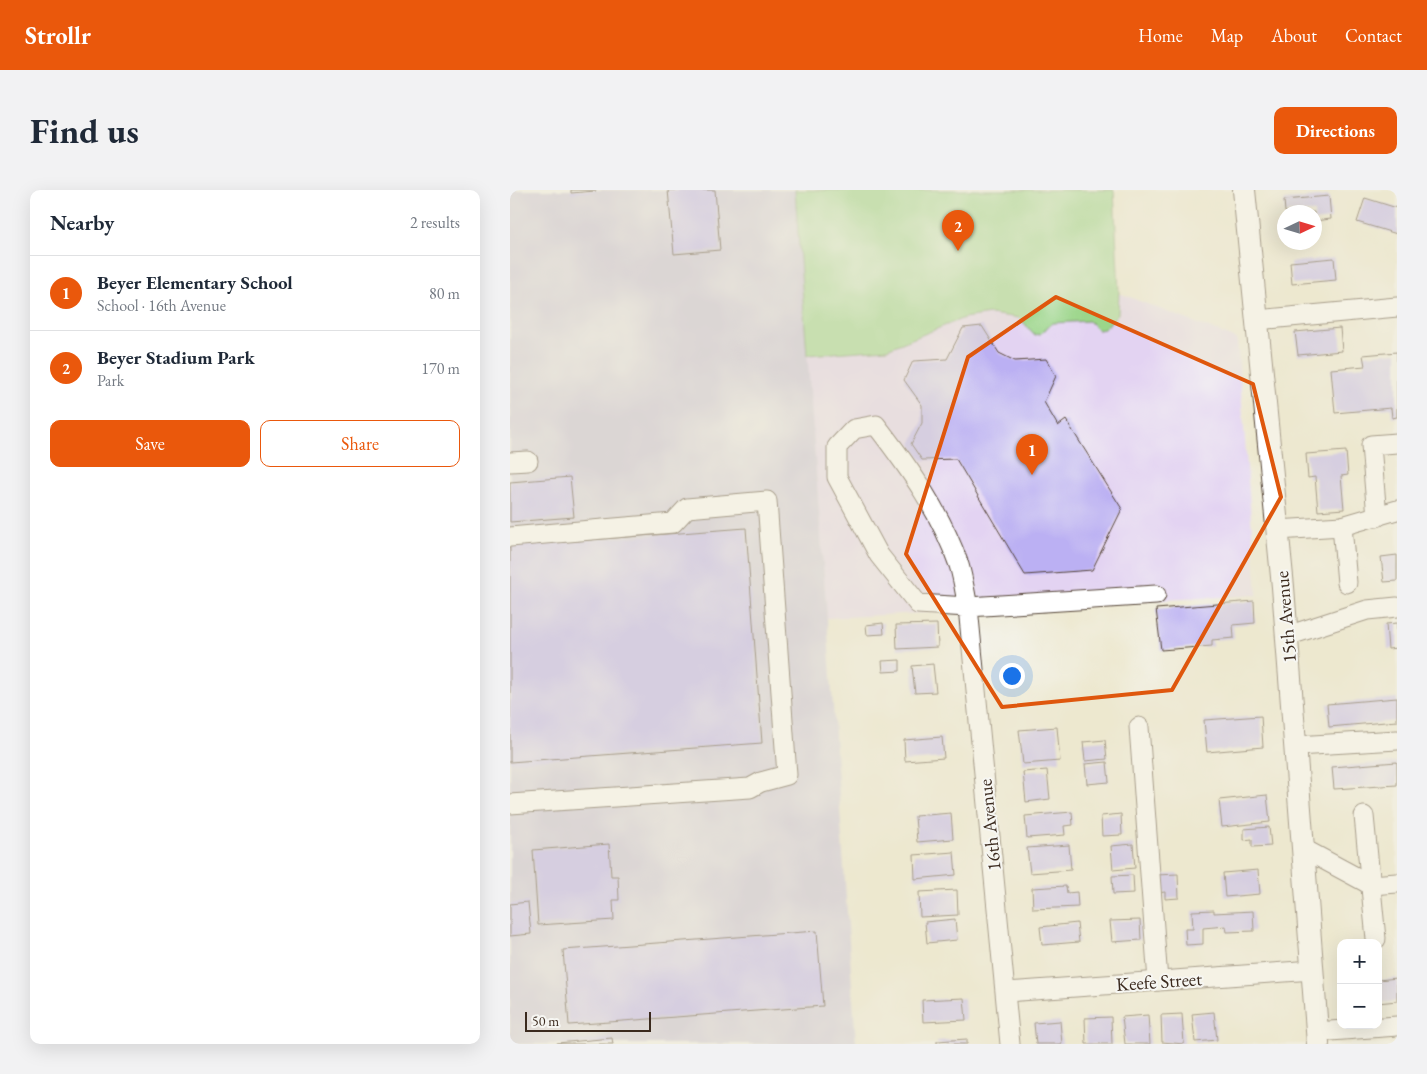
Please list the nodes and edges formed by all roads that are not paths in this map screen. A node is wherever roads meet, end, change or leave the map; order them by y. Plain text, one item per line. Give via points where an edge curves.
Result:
1 (1244, 190) edge
2 (1397, 307) edge
3 (1257, 320) junction
4 (1397, 443) edge
5 (1397, 510) edge
6 (1377, 517) junction
7 (1342, 526) junction
8 (1277, 530) junction
9 (510, 537) edge
10 (1347, 583) dead end
11 (1156, 595) dead end
12 (968, 607) junction
13 (1397, 607) edge
14 (1286, 636) junction
15 (1139, 727) dead end
16 (1397, 740) edge
17 (1296, 746) junction
18 (510, 804) edge
19 (1364, 816) dead end
20 (1304, 849) junction
21 (1397, 883) edge
22 (1371, 885) junction
23 (1376, 939) dead end
24 (1313, 970) junction
25 (1158, 981) junction
26 (1006, 992) junction
27 (1397, 1026) edge
28 (1318, 1038) edge
29 (1010, 1044) edge

1 - 3 main road, 15th Avenue
2 - 3 street
3 - 8 main road, 15th Avenue
4 - 6 street via 1371,445
5 - 6 street
6 - 7 street
7 - 8 street
7 - 10 street
8 - 14 main road, 15th Avenue
9 - 18 street via 674,523 687,508 767,501 787,775 750,788
11 - 12 street
12 - 12 street, 16th Avenue via 918,604 879,555 837,477 837,447 854,429 876,425 905,462 940,519 959,566
12 - 26 street, 16th Avenue
13 - 14 street via 1367,610
14 - 17 main road, 15th Avenue
15 - 25 street
16 - 17 street
17 - 20 main road, 15th Avenue
19 - 22 street
20 - 22 street
20 - 24 main road, 15th Avenue
21 - 22 street
22 - 23 street
24 - 25 street, Keefe Street
24 - 28 main road, 15th Avenue
25 - 26 street, Keefe Street
26 - 29 street, 16th Avenue
27 - 28 street

